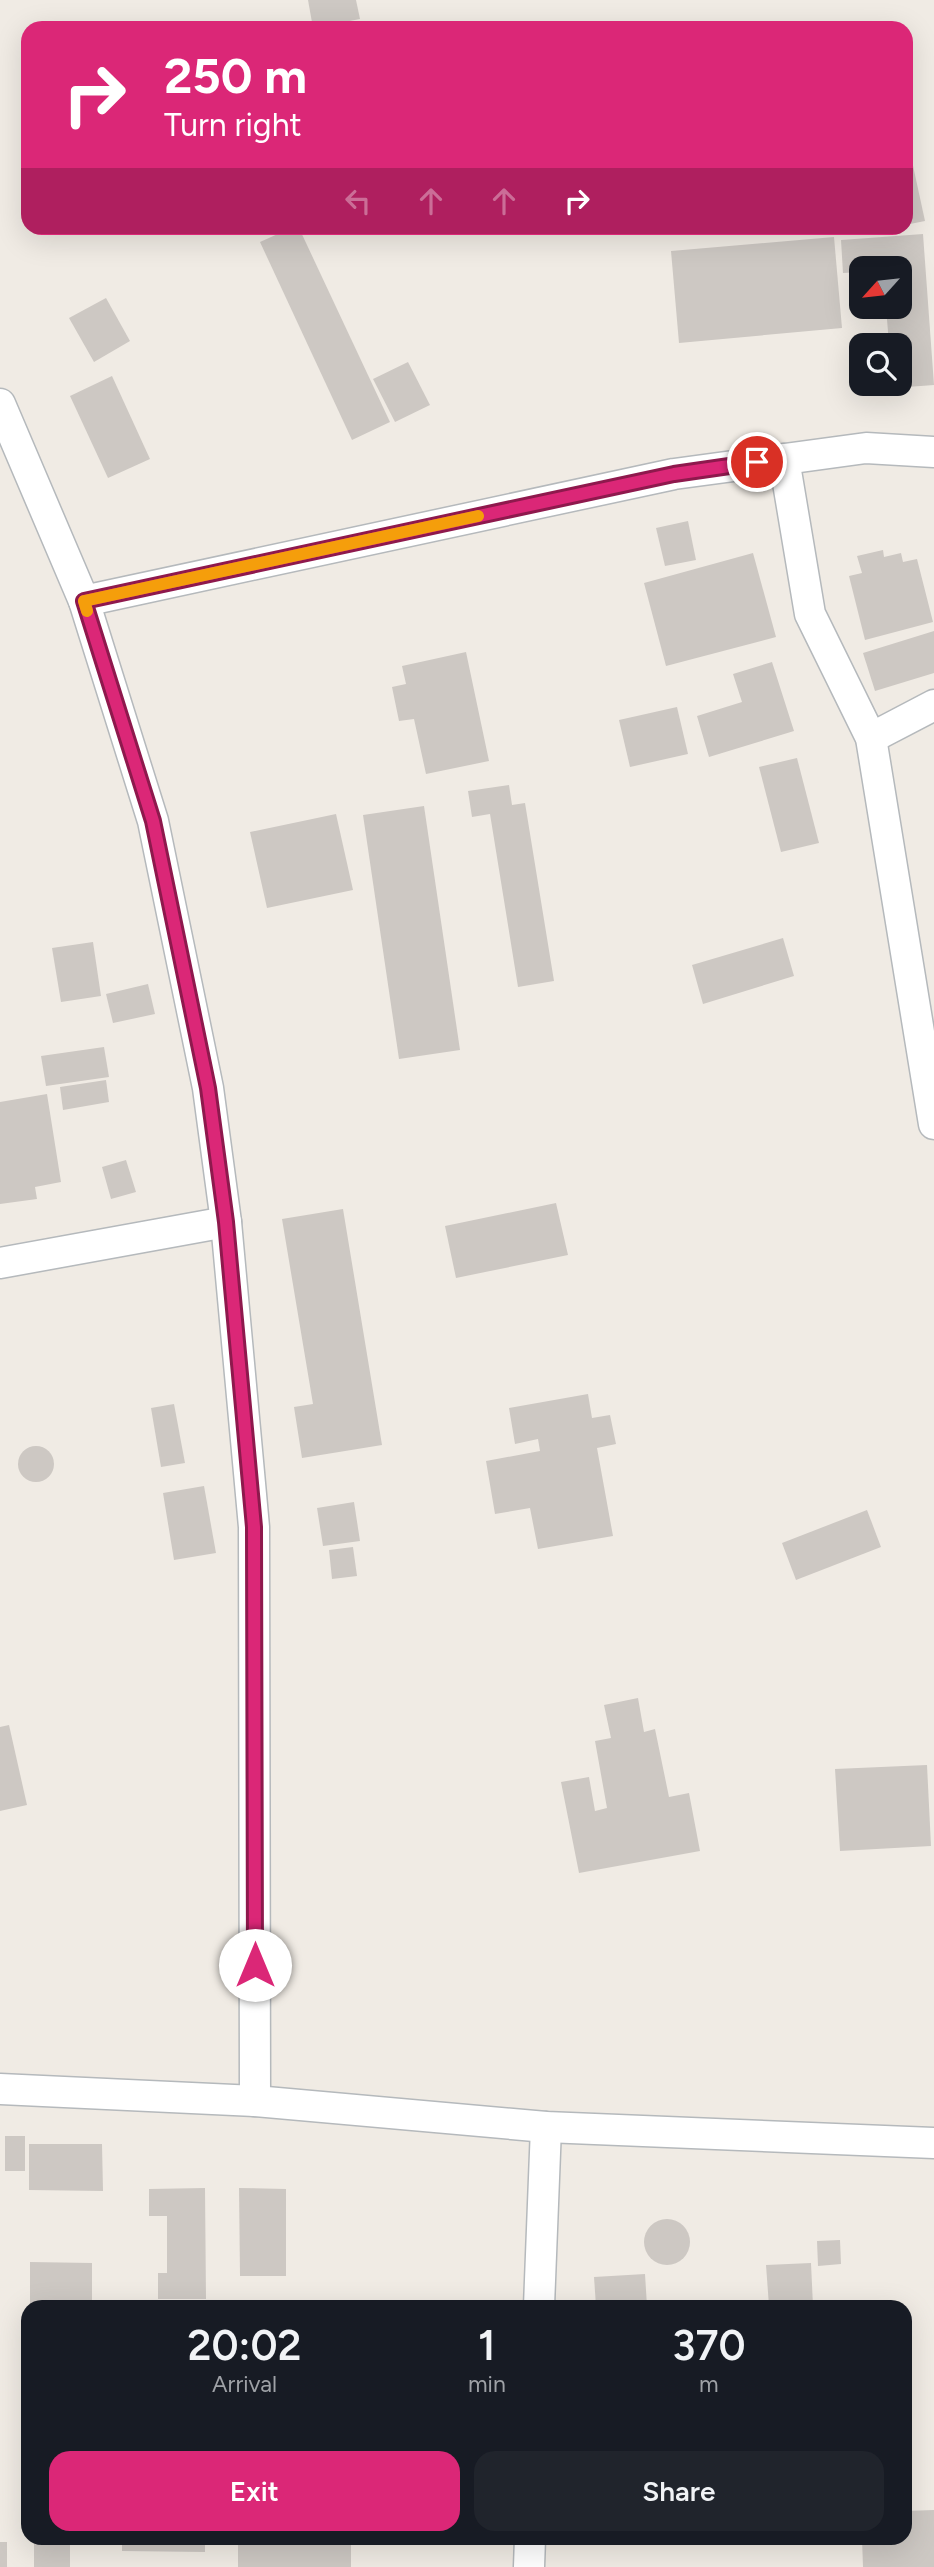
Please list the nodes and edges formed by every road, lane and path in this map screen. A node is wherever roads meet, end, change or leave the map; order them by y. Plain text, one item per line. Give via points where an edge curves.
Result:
1 (0, 404) edge
2 (934, 452) edge
3 (784, 459) junction
4 (84, 601) junction
5 (934, 705) edge
6 (871, 738) junction
7 (934, 1124) edge
8 (226, 1222) junction
9 (0, 1263) edge
10 (0, 2089) edge
11 (255, 2101) junction
12 (546, 2127) junction
13 (934, 2143) edge
14 (539, 2300) edge
15 (530, 2545) edge
16 (529, 2567) edge

1 - 4 street
2 - 3 street via 866,448
3 - 4 street via 674,474
3 - 6 street via 810,614
4 - 8 street via 153,821 208,1088
5 - 6 street
6 - 7 street
8 - 9 street
8 - 11 street via 254,1527
10 - 11 street
11 - 12 street
12 - 13 street
12 - 14 street
15 - 16 street

